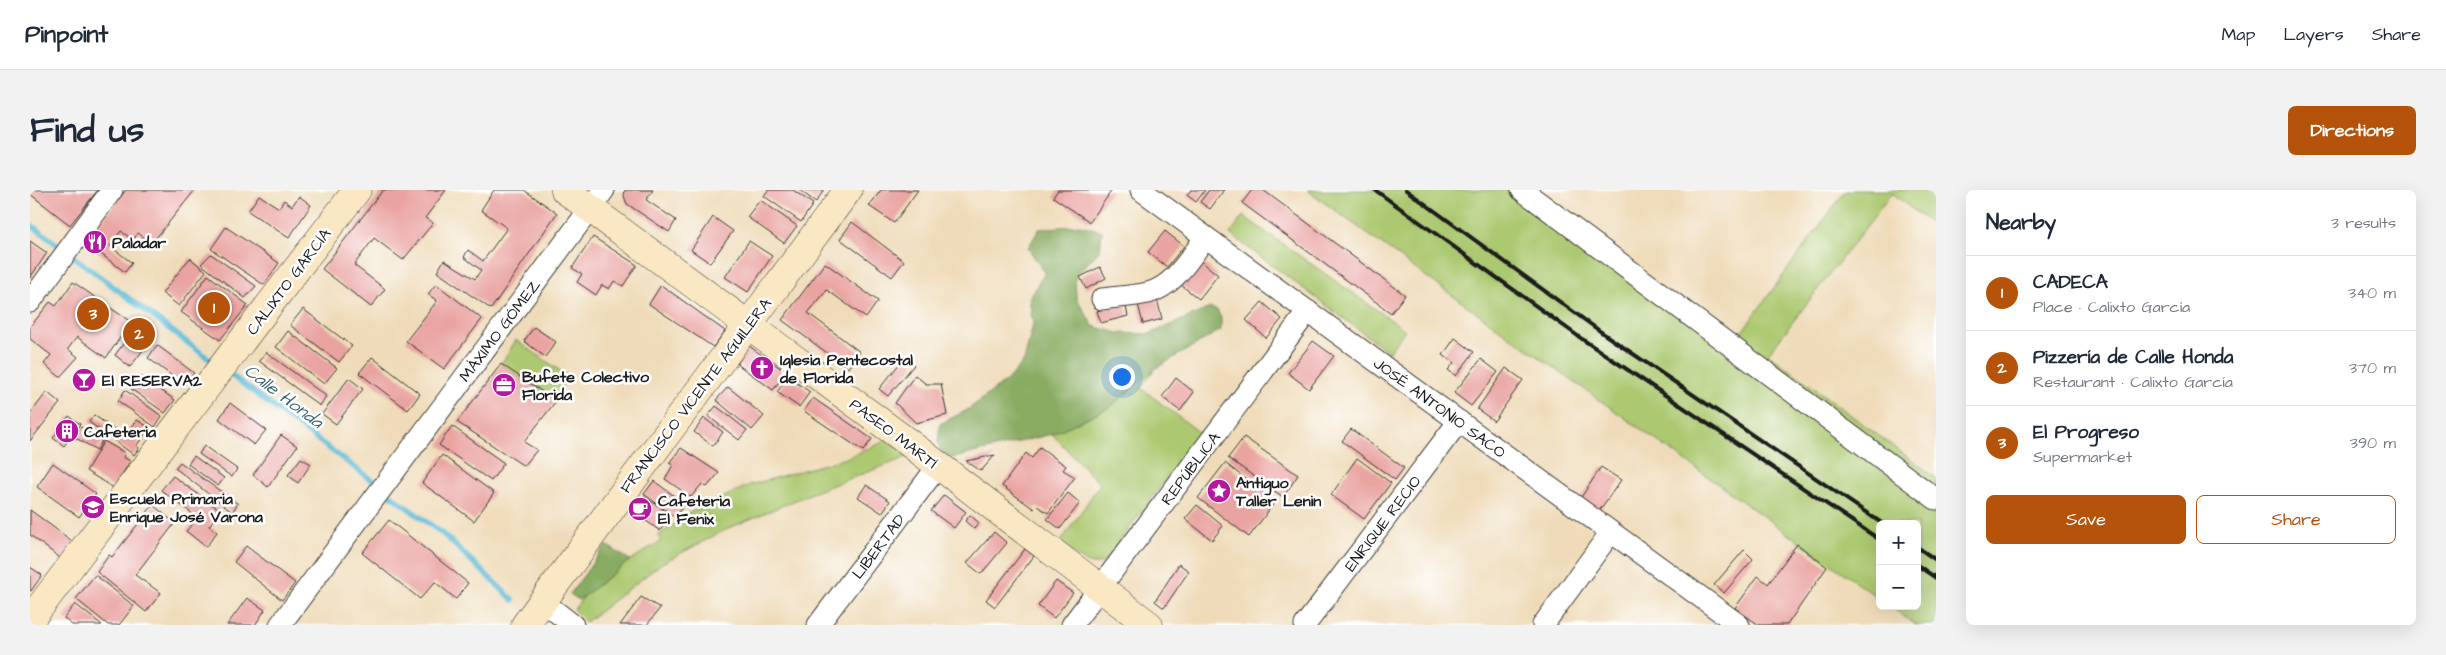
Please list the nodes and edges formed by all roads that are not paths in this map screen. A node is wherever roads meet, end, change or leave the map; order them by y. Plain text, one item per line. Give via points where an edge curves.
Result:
1 (112, 190) edge
2 (357, 190) edge
3 (565, 190) edge
4 (848, 190) edge
5 (1141, 190) edge
6 (1522, 190) edge
7 (596, 199) edge
8 (1206, 238) junction
9 (1102, 299) dead end
10 (30, 302) edge
11 (1308, 311) junction
12 (748, 324) junction
13 (1459, 421) junction
14 (938, 466) junction
15 (1936, 499) edge
16 (1611, 532) junction
17 (1099, 589) junction
18 (542, 601) junction
19 (30, 620) edge
20 (280, 625) edge
21 (525, 625) edge
22 (573, 625) edge
23 (818, 625) edge
24 (1072, 625) edge
25 (1149, 625) edge
26 (1305, 625) edge
27 (1543, 625) edge
28 (1739, 625) edge

1 - 10 street
2 - 19 street, CALIXTO GARCÍA
3 - 7 street, PASEO MARTÍ
4 - 12 street, FRANCISCO VICENTE AGUILERA
5 - 8 street, JOSÉ ANTONIO SACO
6 - 15 street
7 - 12 street, PASEO MARTÍ
7 - 20 street, MÁXIMO GÓMEZ
8 - 9 street via 1165,285 1149,292
8 - 11 street, JOSÉ ANTONIO SACO
11 - 13 street, JOSÉ ANTONIO SACO
11 - 17 street, REPÚBLICA
12 - 14 street, PASEO MARTÍ
12 - 18 street, FRANCISCO VICENTE AGUILERA
13 - 16 street, JOSÉ ANTONIO SACO
13 - 26 street, ENRIQUE RECIO
14 - 17 street, PASEO MARTÍ
14 - 23 street, LIBERTAD
16 - 27 street
16 - 28 street, JOSÉ ANTONIO SACO
17 - 24 street, REPÚBLICA
17 - 25 street, PASEO MARTÍ
18 - 21 street, FRANCISCO VICENTE AGUILERA
18 - 22 street

